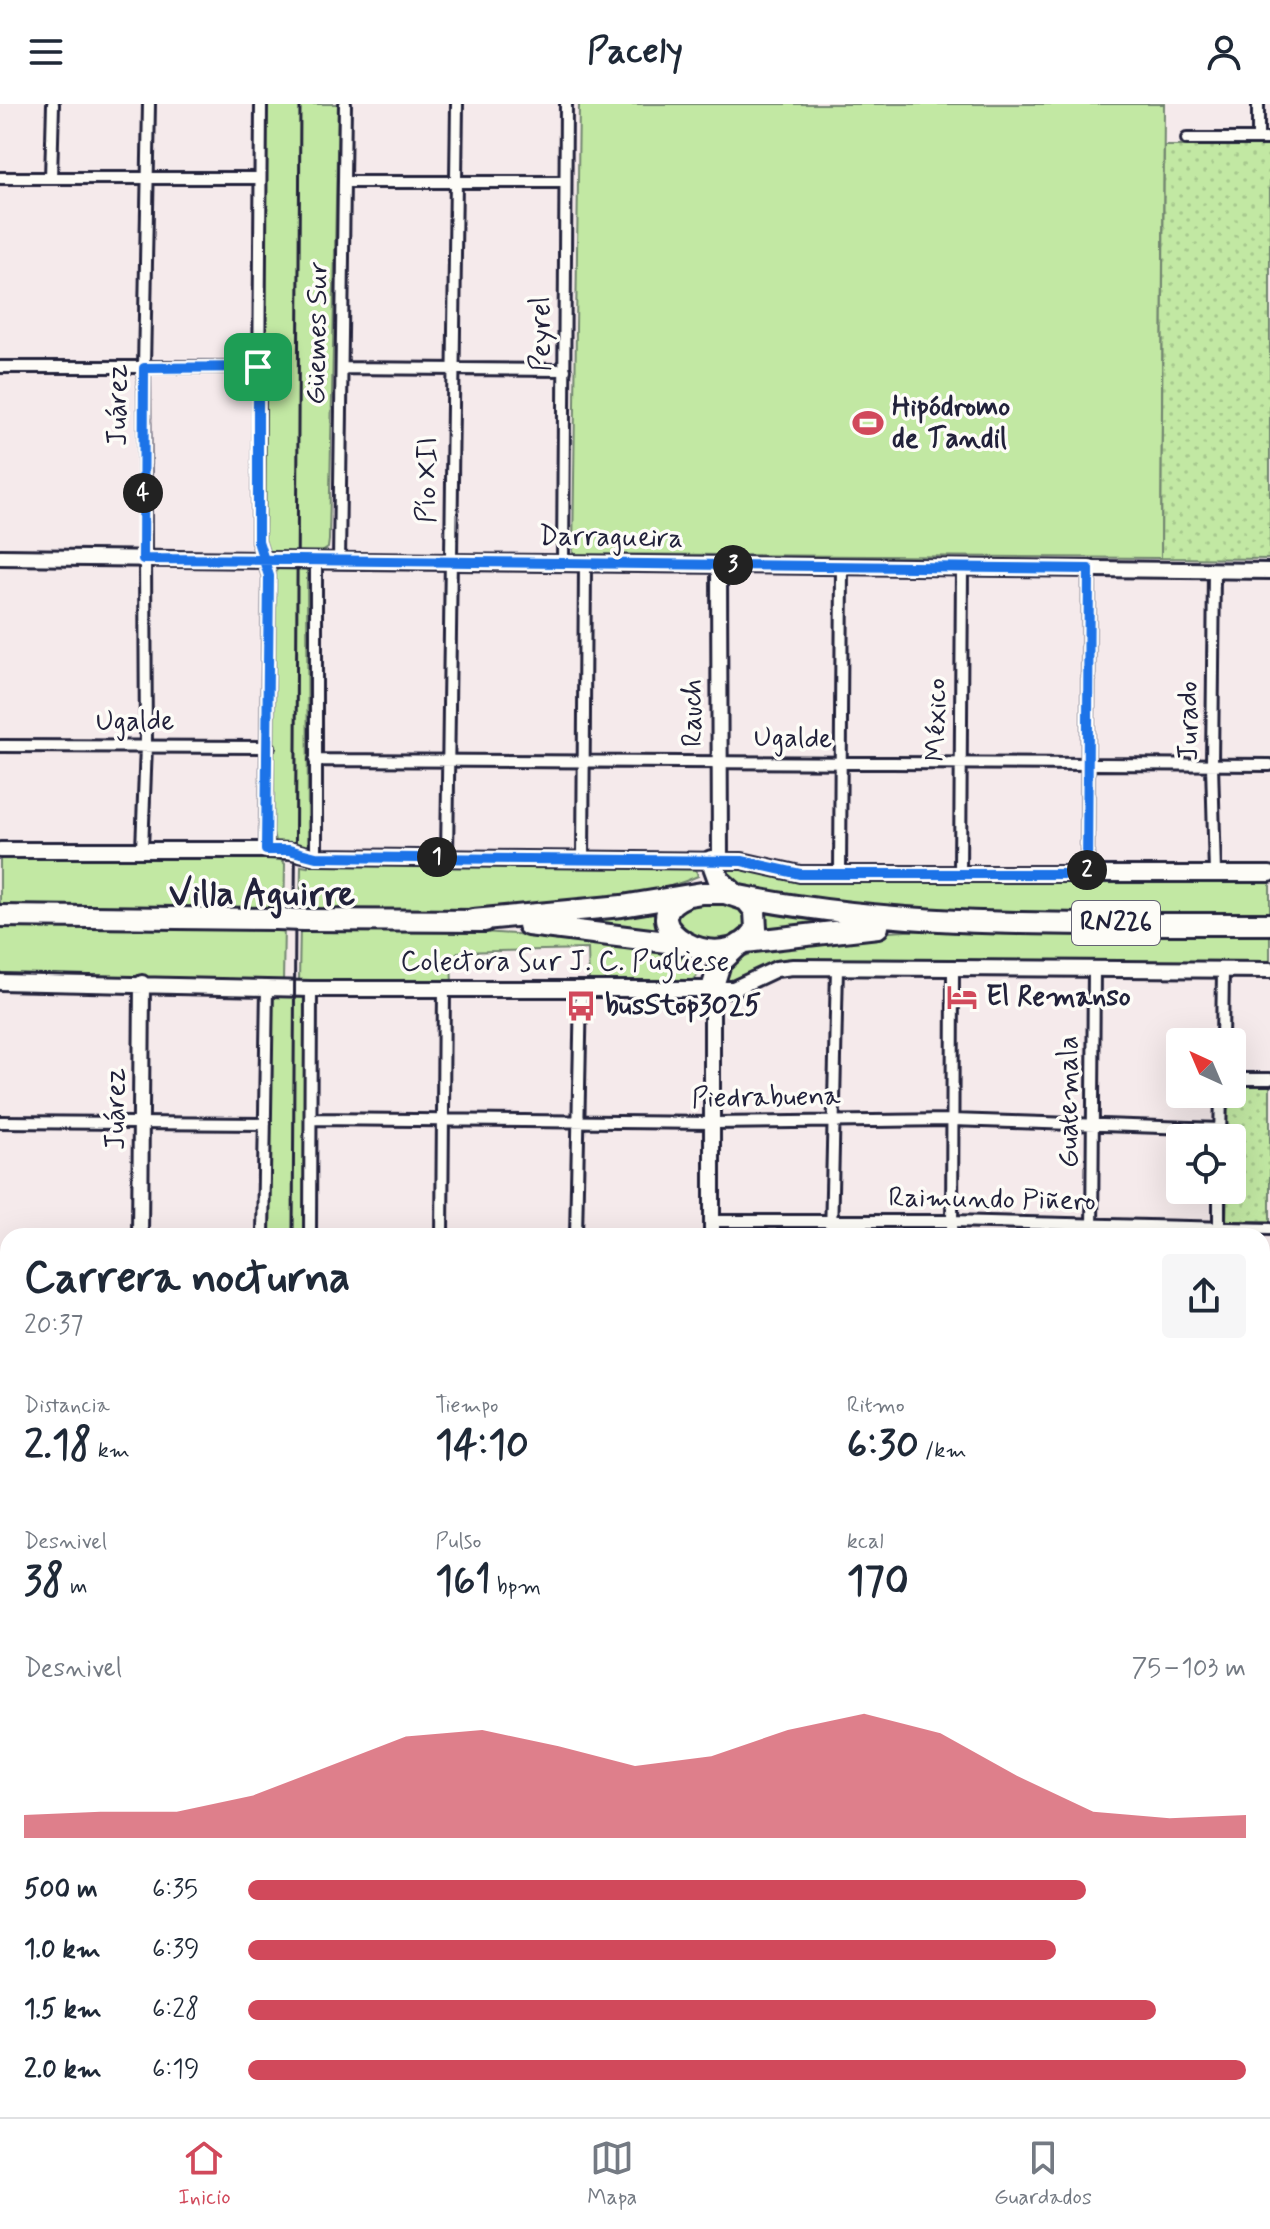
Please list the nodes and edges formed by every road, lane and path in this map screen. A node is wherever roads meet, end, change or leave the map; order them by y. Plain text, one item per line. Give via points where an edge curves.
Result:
1 (53, 104) edge
2 (149, 104) edge
3 (261, 104) edge
4 (345, 104) edge
5 (457, 104) edge
6 (566, 104) edge
7 (1258, 104) edge
8 (1187, 139) dead end
9 (1264, 139) edge
10 (147, 177) junction
11 (0, 178) edge
12 (51, 178) junction
13 (259, 178) junction
14 (344, 182) junction
15 (458, 182) junction
16 (565, 182) junction
17 (0, 367) edge
18 (258, 367) junction
19 (144, 368) junction
20 (342, 368) junction
21 (454, 369) junction
22 (565, 370) junction
23 (0, 557) edge
24 (143, 559) junction
25 (266, 560) junction
26 (316, 561) junction
27 (339, 562) junction
28 (451, 563) junction
29 (563, 564) junction
30 (585, 564) junction
31 (719, 565) junction
32 (842, 566) junction
33 (962, 568) junction
34 (1089, 569) junction
35 (1214, 570) junction
36 (1270, 571) edge
37 (0, 746) edge
38 (146, 746) junction
39 (269, 747) junction
40 (584, 759) junction
41 (315, 760) junction
42 (719, 761) junction
43 (448, 762) junction
44 (961, 763) junction
45 (842, 764) junction
46 (1088, 764) junction
47 (1212, 765) junction
48 (1270, 765) edge
49 (142, 849) junction
50 (0, 850) edge
51 (266, 850) junction
52 (316, 857) junction
53 (447, 857) junction
54 (583, 860) junction
55 (716, 861) junction
56 (840, 873) junction
57 (1215, 873) junction
58 (960, 874) junction
59 (1087, 874) junction
60 (1270, 874) edge
61 (738, 895) junction
62 (688, 896) junction
63 (0, 916) edge
64 (473, 920) junction
65 (962, 922) junction
66 (1270, 924) edge
67 (742, 943) junction
68 (684, 945) junction
69 (837, 968) junction
70 (953, 969) junction
71 (1094, 969) junction
72 (1223, 970) junction
73 (1270, 970) edge
74 (0, 982) edge
75 (142, 983) junction
76 (267, 987) junction
77 (444, 988) junction
78 (311, 989) junction
79 (581, 989) junction
80 (712, 989) junction
81 (1222, 1028) edge
82 (1246, 1079) edge
83 (1270, 1079) edge
84 (311, 1119) junction
85 (952, 1120) junction
86 (444, 1121) junction
87 (578, 1121) junction
88 (834, 1121) junction
89 (0, 1122) edge
90 (714, 1123) junction
91 (1093, 1123) junction
92 (265, 1124) junction
93 (141, 1125) junction
94 (1166, 1129) edge
95 (1219, 1204) edge
96 (831, 1221) junction
97 (952, 1221) junction
98 (140, 1228) edge
99 (263, 1228) edge
100 (310, 1228) edge
101 (442, 1228) edge
102 (576, 1228) edge
103 (712, 1228) edge
104 (831, 1228) edge
105 (952, 1228) edge
106 (1050, 1228) edge
107 (1092, 1228) edge
108 (1219, 1228) edge

1 - 12 street
2 - 10 street, Juárez
3 - 13 street
4 - 14 street, Güemes Sur
5 - 15 street, Pío XII
6 - 16 street, Peyrel
7 - 9 street
8 - 9 street
10 - 12 street
10 - 13 street
10 - 19 street, Juárez
11 - 12 street
13 - 18 street
14 - 15 street
14 - 20 street, Güemes Sur
15 - 16 street
15 - 21 street, Pío XII
16 - 22 street, Peyrel
17 - 19 street
18 - 19 street
18 - 25 street via 258,541
19 - 24 street, Juárez
20 - 21 street
20 - 27 street, Güemes Sur
21 - 22 street
21 - 28 street, Pío XII
22 - 29 street, Peyrel
23 - 24 main road, Darragueira
24 - 25 main road, Darragueira
24 - 38 street, Juárez
25 - 26 main road, Darragueira
25 - 39 street
26 - 27 main road, Darragueira
26 - 41 street
27 - 28 main road, Darragueira
28 - 29 main road, Darragueira
28 - 43 street, Pío XII
29 - 30 main road, Darragueira
30 - 31 main road, Darragueira
30 - 40 street
31 - 32 main road, Darragueira
31 - 42 main road, Rauch
32 - 33 main road, Darragueira
32 - 45 street
33 - 34 main road, Darragueira
33 - 44 street, México
34 - 35 main road, Darragueira
34 - 46 street
35 - 36 main road, Darragueira
35 - 47 street, Jurado
37 - 38 street, Ugalde
38 - 39 street, Ugalde
38 - 49 street, Juárez
39 - 51 street
40 - 42 street, Ugalde
40 - 43 street, Ugalde
40 - 54 street
41 - 43 street, Ugalde
41 - 52 street
42 - 45 street, Ugalde
42 - 55 main road, Rauch
43 - 53 street, Pío XII
44 - 45 street, Ugalde
44 - 46 street, Ugalde
44 - 58 street, México
45 - 56 street
46 - 47 street, Ugalde
46 - 59 street
47 - 48 street, Ugalde
47 - 57 street, Jurado
49 - 50 main road
49 - 51 main road
51 - 52 main road
52 - 53 main road
53 - 54 main road
54 - 55 main road
55 - 56 main road via 752,861 800,874
55 - 61 highway via 719,880
55 - 62 highway
56 - 58 main road
57 - 59 main road
57 - 60 main road
58 - 59 main road
61 - 62 highway, RN226
61 - 65 highway, RN226 via 829,913
61 - 67 highway via 757,916 756,929
62 - 64 highway, RN226
62 - 68 highway via 673,905 667,917 669,930
63 - 64 highway, RN226, bridge
64 - 68 highway, RN226
65 - 66 highway, RN226
65 - 67 highway, RN226
67 - 68 highway, RN226 via 713,950
67 - 80 highway via 720,963
68 - 80 highway via 707,968
69 - 70 main road, Colectora Sur J. C. Pugliese
69 - 80 main road, Colectora Sur J. C. Pugliese via 785,968 739,988
69 - 88 street
70 - 71 main road, Colectora Sur J. C. Pugliese
70 - 85 street
71 - 72 main road, Colectora Sur J. C. Pugliese
71 - 91 street, Guatemala
72 - 73 main road, Colectora Sur J. C. Pugliese
72 - 81 street
74 - 75 main road, Colectora Sur J. C. Pugliese
75 - 76 main road, Colectora Sur J. C. Pugliese
75 - 93 main road, Juárez
76 - 78 main road, Colectora Sur J. C. Pugliese
76 - 92 street
77 - 78 main road, Colectora Sur J. C. Pugliese
77 - 79 main road, Colectora Sur J. C. Pugliese
77 - 86 street
78 - 84 street
79 - 80 main road, Colectora Sur J. C. Pugliese
79 - 87 street
80 - 90 main road
82 - 83 street
84 - 86 street, Piedrabuena
84 - 100 street
85 - 88 street, Piedrabuena
85 - 91 street, Piedrabuena
85 - 97 street
86 - 87 street, Piedrabuena
86 - 101 street
87 - 90 street, Piedrabuena
87 - 102 street
88 - 90 street, Piedrabuena
88 - 96 street
89 - 93 street
90 - 103 main road
91 - 94 street, Piedrabuena
91 - 107 street, Guatemala
92 - 93 street
92 - 99 street
93 - 98 main road, Juárez
95 - 108 street
96 - 97 street, Raimundo Piñero
96 - 103 street, Raimundo Piñero
96 - 104 street
97 - 105 street
97 - 106 street, Raimundo Piñero

